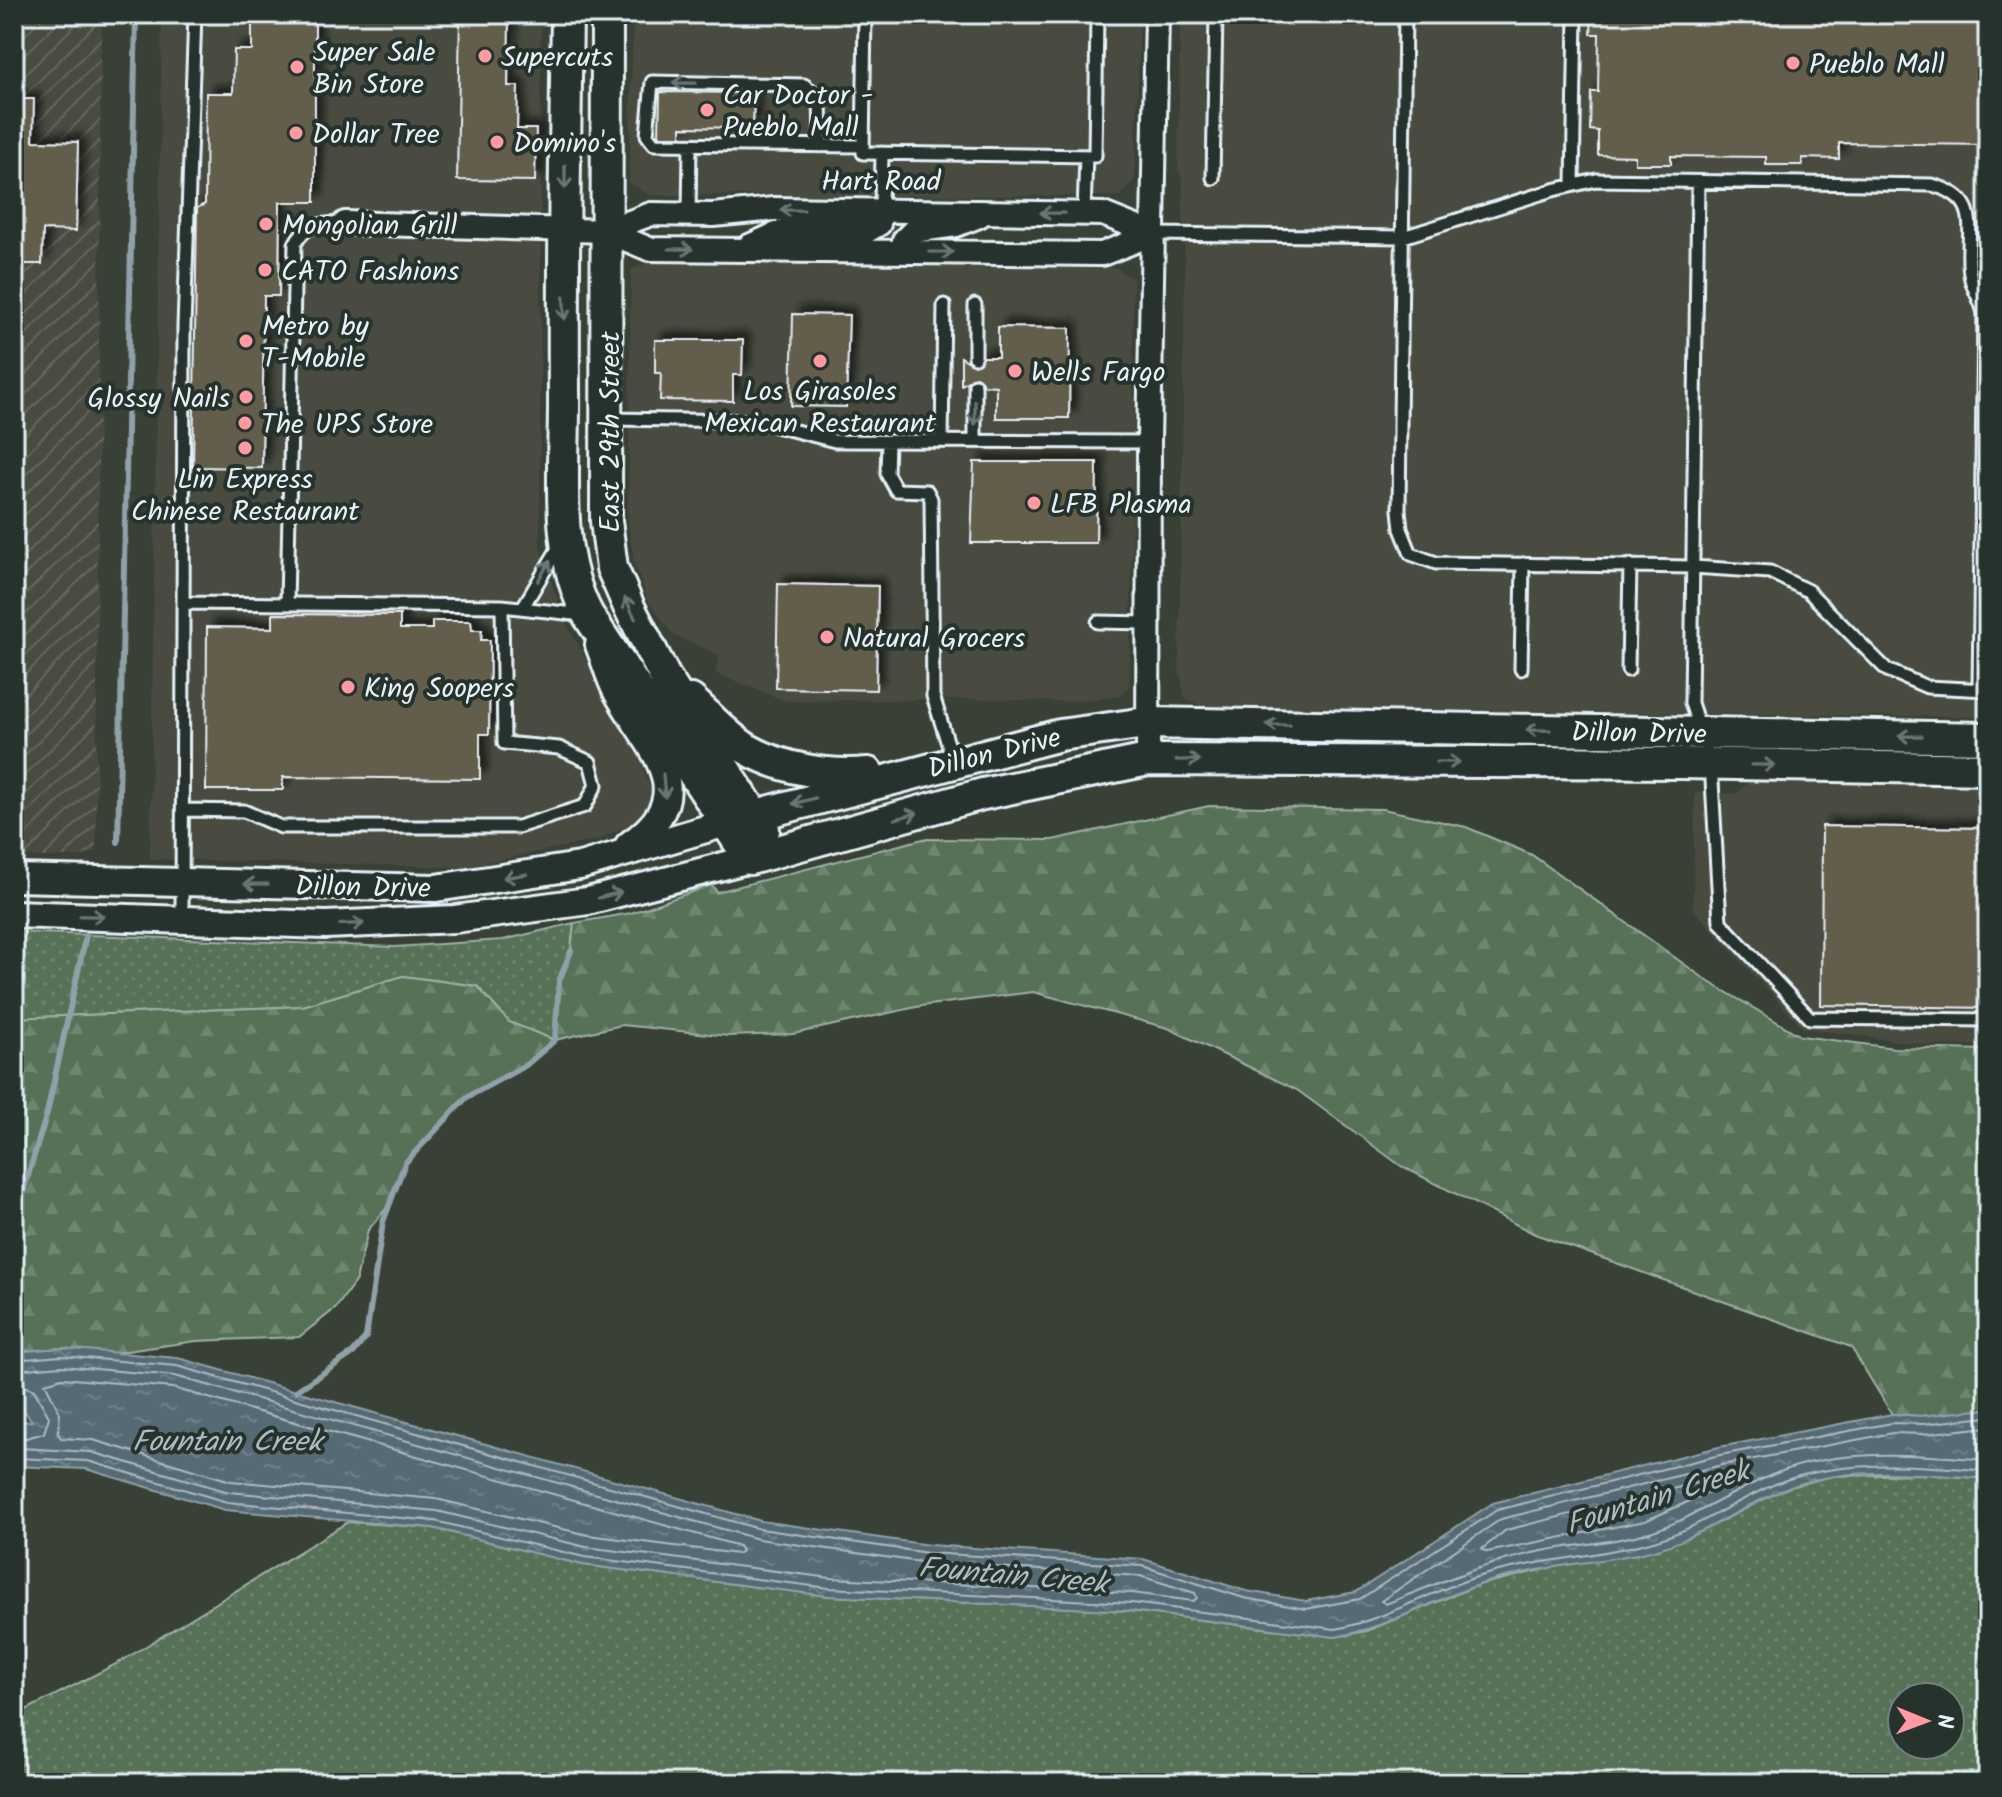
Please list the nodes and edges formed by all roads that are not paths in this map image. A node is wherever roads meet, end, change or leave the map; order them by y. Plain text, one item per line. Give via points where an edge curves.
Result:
1 (195, 14) edge
2 (567, 14) edge
3 (607, 14) edge
4 (865, 14) edge
5 (1097, 14) edge
6 (1157, 14) edge
7 (1216, 14) edge
8 (1405, 14) edge
9 (1576, 14) edge
10 (690, 145) junction
11 (821, 146) junction
12 (862, 146) junction
13 (882, 153) junction
14 (1086, 156) junction
15 (1213, 178) dead end
16 (1698, 182) junction
17 (1573, 184) junction
18 (881, 210) junction
19 (991, 211) junction
20 (1084, 213) junction
21 (689, 215) junction
22 (345, 223) joint
23 (565, 230) junction
24 (606, 231) junction
25 (1153, 234) junction
26 (1403, 237) junction
27 (741, 250) junction
28 (904, 252) junction
29 (944, 305) dead end
30 (975, 305) dead end
31 (975, 357) dead end
32 (975, 385) dead end
33 (606, 419) junction
34 (888, 441) junction
35 (942, 441) junction
36 (975, 441) junction
37 (1149, 442) junction
38 (1985, 509) edge
39 (566, 536) junction
40 (1523, 564) junction
41 (1630, 565) junction
42 (1693, 567) junction
43 (184, 603) junction
44 (287, 603) junction
45 (502, 606) junction
46 (523, 607) junction
47 (588, 615) junction
48 (1098, 622) dead end
49 (1148, 623) junction
50 (1521, 669) dead end
51 (1628, 670) dead end
52 (665, 677) junction
53 (1983, 690) edge
54 (1146, 723) junction
55 (1702, 733) junction
56 (1988, 738) edge
57 (1148, 760) junction
58 (947, 762) junction
59 (1711, 763) junction
60 (1988, 769) edge
61 (184, 810) junction
62 (740, 819) junction
63 (618, 853) junction
64 (764, 856) junction
65 (14, 878) edge
66 (183, 883) junction
67 (14, 914) edge
68 (182, 918) junction
69 (1988, 1020) edge

1 - 43 lane via 184,327
2 -> 23 main road, East 29th Street
3 - 24 main road, East 29th Street
4 - 12 lane
5 - 14 lane via 1095,156
6 - 25 street
7 - 15 lane
8 - 26 lane
9 - 17 lane
10 - 11 lane
11 -> 10 lane via 820,97 804,85 652,82 648,141
10 - 21 lane
11 - 12 lane
12 - 13 lane via 863,153
13 - 14 lane
13 - 18 lane
14 - 20 lane
16 - 17 lane
16 - 38 lane via 1932,185 1956,194 1965,204 1970,214 1971,280 1984,314
16 - 42 lane
17 - 26 lane
18 - 19 street, Hart Road
18 -> 21 street, Hart Road
18 - 27 street via 879,224 867,231 783,231
20 -> 19 street, Hart Road
19 - 28 street via 956,225 913,231 904,240
20 - 25 street, Hart Road via 1103,214
21 - 24 street, Hart Road via 651,214
22 - 23 street, Hart Road
22 - 44 lane via 315,224 301,231 295,244
23 - 24 street, Hart Road
23 -> 39 main road, East 29th Street
24 -> 27 street, Hart Road via 649,249
24 - 33 main road, East 29th Street
25 - 26 lane
28 -> 25 street, Hart Road via 1102,254
25 - 37 street
26 - 40 lane via 1399,510 1405,544 1411,554 1436,563
27 - 28 street, Hart Road
29 - 35 lane
30 - 31 lane
32 -> 36 lane
33 - 34 lane via 756,421 835,441
52 -> 33 main road, East 29th Street via 612,568 606,521
34 - 35 lane
34 - 58 lane via 887,474 896,490 927,491 931,499 933,696
35 - 36 lane
36 - 37 lane
37 - 49 street
38 - 53 lane
46 -> 39 lane
39 - 47 main road, East 29th Street via 573,587
40 - 41 lane
40 - 50 lane
41 - 42 lane
41 - 51 lane
42 - 53 lane via 1770,572 1791,580 1824,605 1887,670 1927,687
42 - 55 lane via 1691,703
43 - 44 lane
43 - 61 lane
44 - 45 lane
45 - 46 lane
45 - 61 lane via 504,743 559,748 590,762 596,785 585,806 518,827 281,827 244,811
46 - 47 lane
47 - 62 main road, East 29th Street
47 -> 63 street via 617,691 658,752 667,791 652,829
48 - 49 lane
49 - 54 street
52 - 58 main road via 746,748 789,766 841,776
52 - 62 main road, East 29th Street
55 -> 54 main road, Dillon Drive
54 - 57 street
54 - 58 main road, Dillon Drive via 1060,735
56 -> 55 main road, Dillon Drive
55 - 59 lane
57 -> 59 main road, Dillon Drive
64 -> 57 main road, Dillon Drive via 983,794
58 -> 62 main road, Dillon Drive
59 -> 60 main road, Dillon Drive
59 - 69 lane via 1720,922 1810,1018
61 - 66 lane
62 - 63 street, Dillon Drive
62 - 64 main road, East 29th Street
63 -> 66 street, Dillon Drive via 580,866 436,888
68 -> 64 street, Dillon Drive via 326,925 455,919 588,901
65 - 66 street, Dillon Drive
66 - 68 lane
67 -> 68 street, Dillon Drive

